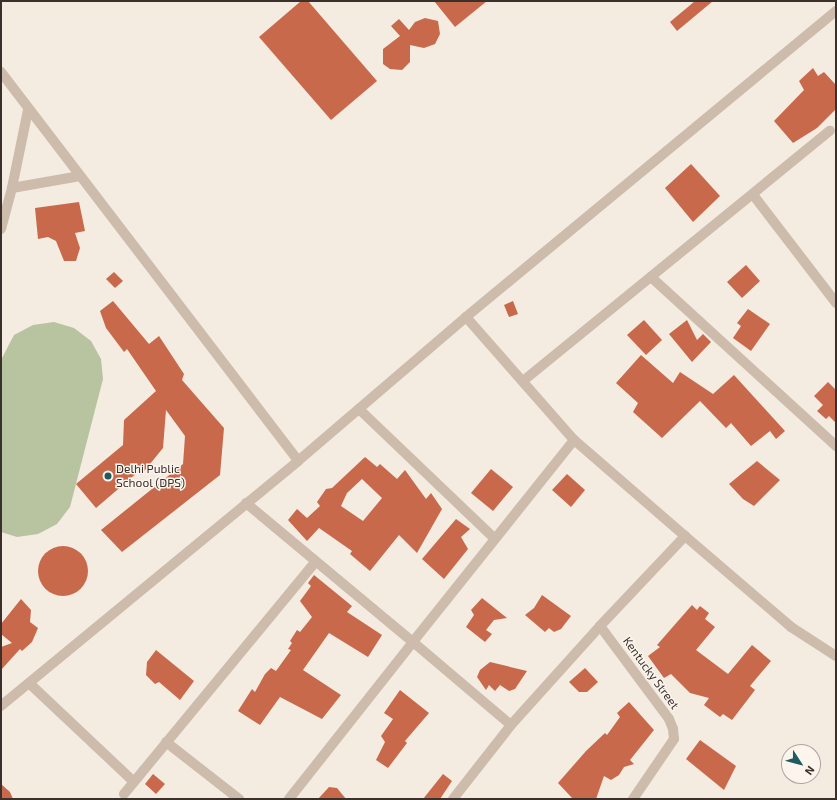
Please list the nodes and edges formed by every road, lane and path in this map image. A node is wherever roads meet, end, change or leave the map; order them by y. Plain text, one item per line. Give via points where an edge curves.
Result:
1 (836, 11) edge
2 (1, 72) edge
3 (28, 110) junction
4 (830, 131) dead end
5 (80, 176) junction
6 (12, 188) junction
7 (754, 196) junction
8 (1, 229) edge
9 (651, 277) junction
10 (836, 303) edge
11 (466, 317) junction
12 (524, 381) junction
13 (359, 409) junction
14 (574, 440) junction
15 (836, 446) edge
16 (298, 461) junction
17 (246, 503) junction
18 (685, 536) junction
19 (495, 539) junction
20 (315, 562) junction
21 (600, 626) junction
22 (413, 642) junction
23 (836, 656) edge
24 (29, 683) junction
25 (1, 706) edge
26 (511, 725) junction
27 (166, 742) junction
28 (133, 781) junction
29 (124, 794) dead end
30 (239, 799) edge
31 (289, 799) edge
32 (453, 799) edge
33 (633, 799) edge

1 - 11 street
2 - 3 street
3 - 5 street
3 - 6 street
4 - 7 street
5 - 6 street
5 - 16 street
6 - 8 street
7 - 9 street
7 - 10 street
9 - 12 street
9 - 15 street
11 - 12 street
11 - 13 street
12 - 14 street
13 - 16 street
13 - 19 street
14 - 18 street
14 - 19 street
16 - 17 street
17 - 20 street
17 - 24 street
18 - 21 street
18 - 23 street via 791,627
19 - 22 street
20 - 22 street
20 - 27 street
21 - 26 street
21 - 33 street, Kentucky Street via 669,719 674,739
22 - 26 street
22 - 31 street
24 - 25 street
24 - 28 street
26 - 32 street
27 - 28 street
27 - 30 street
28 - 29 street

